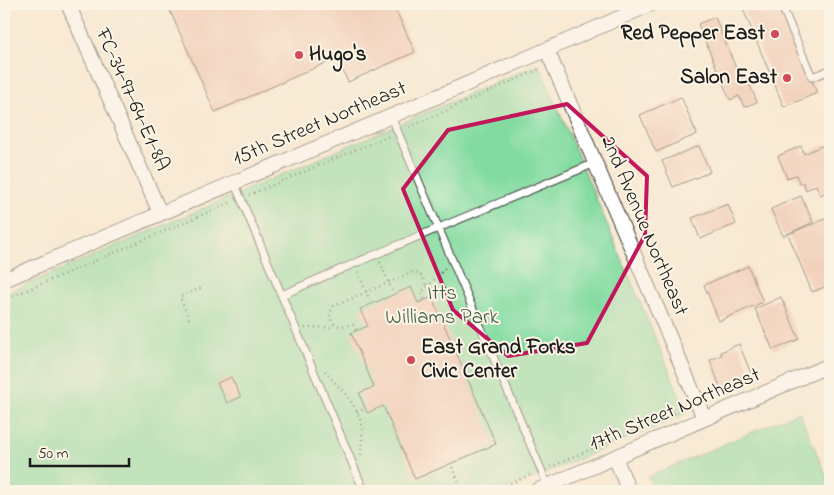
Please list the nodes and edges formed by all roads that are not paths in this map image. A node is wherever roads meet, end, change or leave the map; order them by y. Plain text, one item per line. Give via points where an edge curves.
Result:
1 (651, 4) edge
2 (781, 4) edge
3 (71, 5) edge
4 (547, 50) junction
5 (830, 70) edge
6 (390, 116) junction
7 (595, 164) junction
8 (234, 181) junction
9 (160, 213) junction
10 (439, 229) junction
11 (4, 280) edge
12 (282, 295) junction
13 (830, 365) edge
14 (704, 418) junction
15 (615, 457) junction
16 (542, 489) edge
17 (364, 491) edge
18 (630, 491) edge

1 - 4 street, 15th Street Northeast
2 - 5 lane via 812,78
3 - 9 street, FC-34-97-64-E1-8A
4 - 6 street, 15th Street Northeast
4 - 7 street, 2nd Avenue Northeast
6 - 8 street, 15th Street Northeast
6 - 10 lane
7 - 10 lane
7 - 14 street, 2nd Avenue Northeast
8 - 9 street, 15th Street Northeast
8 - 12 lane
9 - 11 street, 15th Street Northeast
10 - 12 lane
10 - 16 lane via 542,471
12 - 17 lane
13 - 14 street, 17th Street Northeast
14 - 15 street, 17th Street Northeast
15 - 16 street, 17th Street Northeast
15 - 18 street

